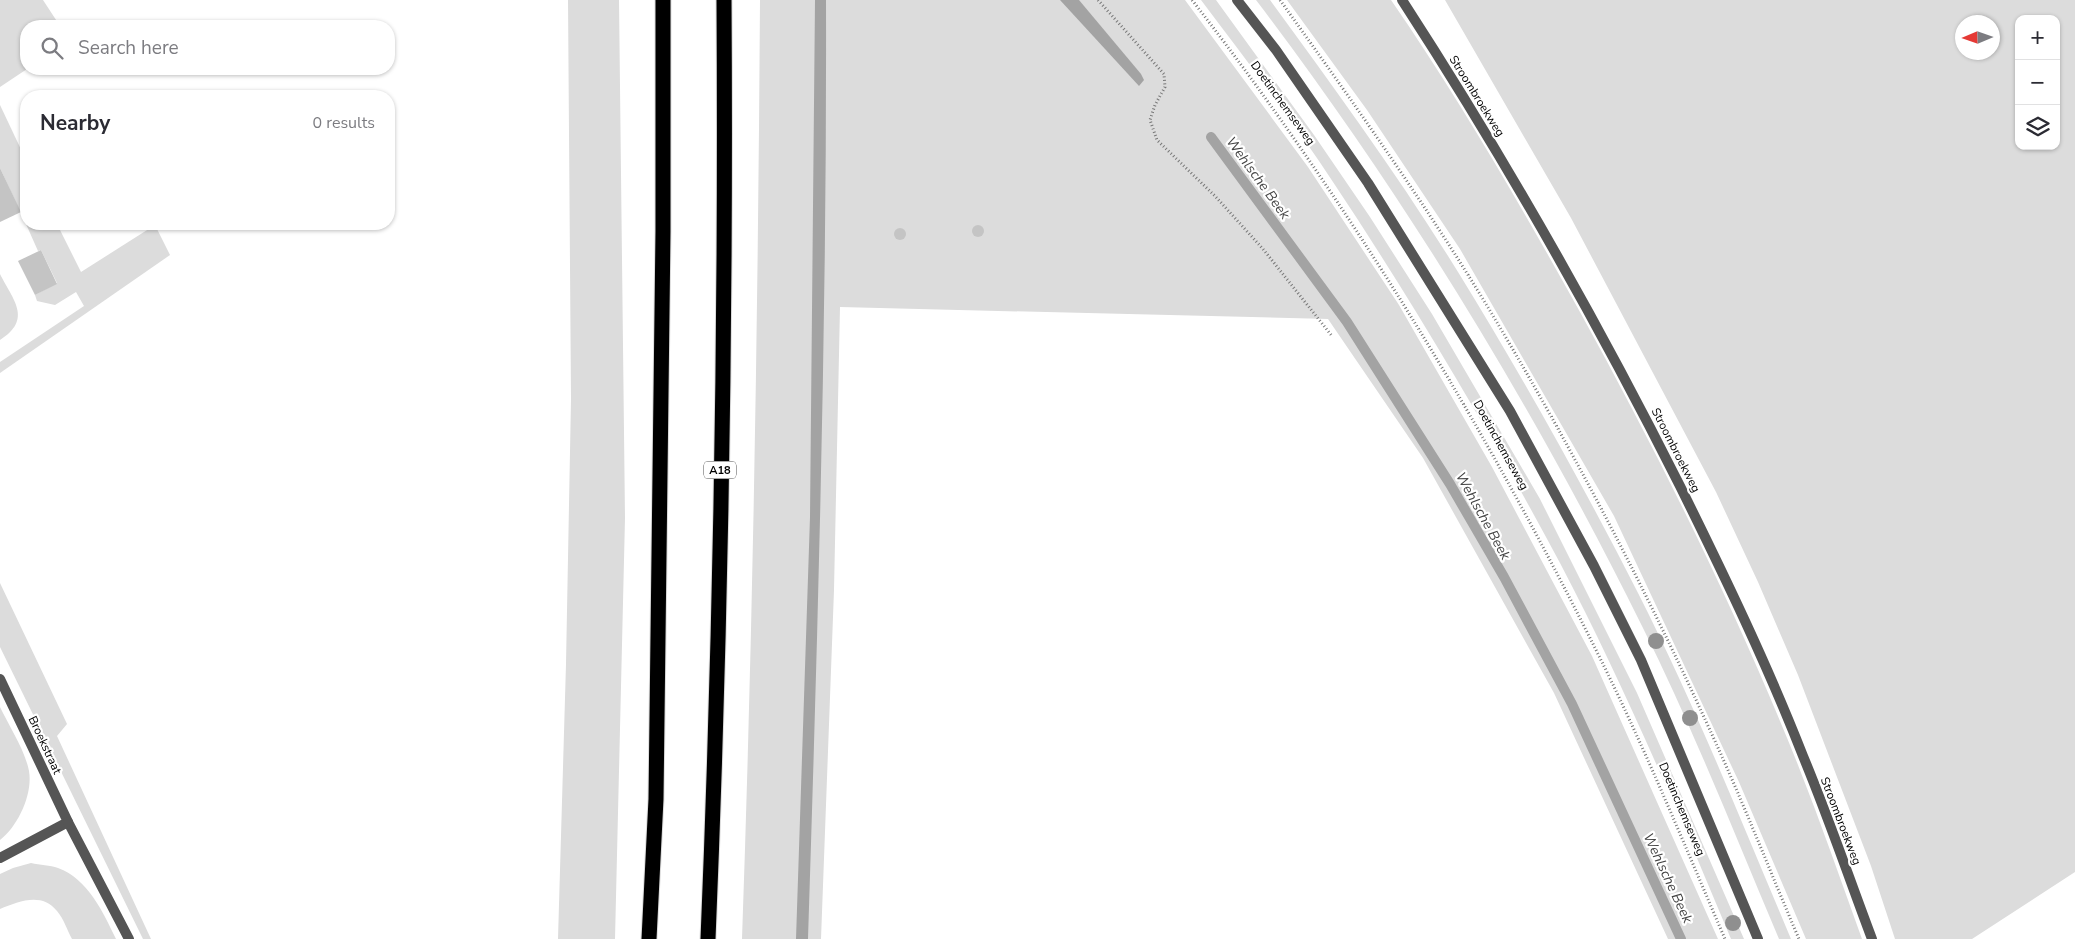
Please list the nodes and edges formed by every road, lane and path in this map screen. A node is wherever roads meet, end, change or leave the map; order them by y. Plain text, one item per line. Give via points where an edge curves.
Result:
1 (663, 0) edge
2 (724, 0) edge
3 (1098, 0) edge
4 (1192, 0) edge
5 (1237, 0) edge
6 (1402, 0) edge
7 (1332, 336) dead end
8 (0, 679) edge
9 (68, 822) junction
10 (0, 858) edge
11 (129, 939) edge
12 (649, 939) edge
13 (708, 939) edge
14 (1725, 939) edge
15 (1758, 939) edge
16 (1872, 939) edge

1 - 12 highway via 656,799
2 - 13 highway, A18 via 725,217
3 - 7 path via 1164,74 1165,87 1150,120 1157,140 1215,196 1263,249
4 - 14 path, Doetinchemseweg via 1358,230 1460,396 1602,662
5 - 15 street, Doetinchemseweg via 1276,50 1368,183 1510,411 1641,660
6 - 16 street, Stroombroekweg via 1547,234 1641,407 1722,570 1803,754
8 - 9 street, Broekstraat
9 - 10 street
9 - 11 street, Broekstraat

